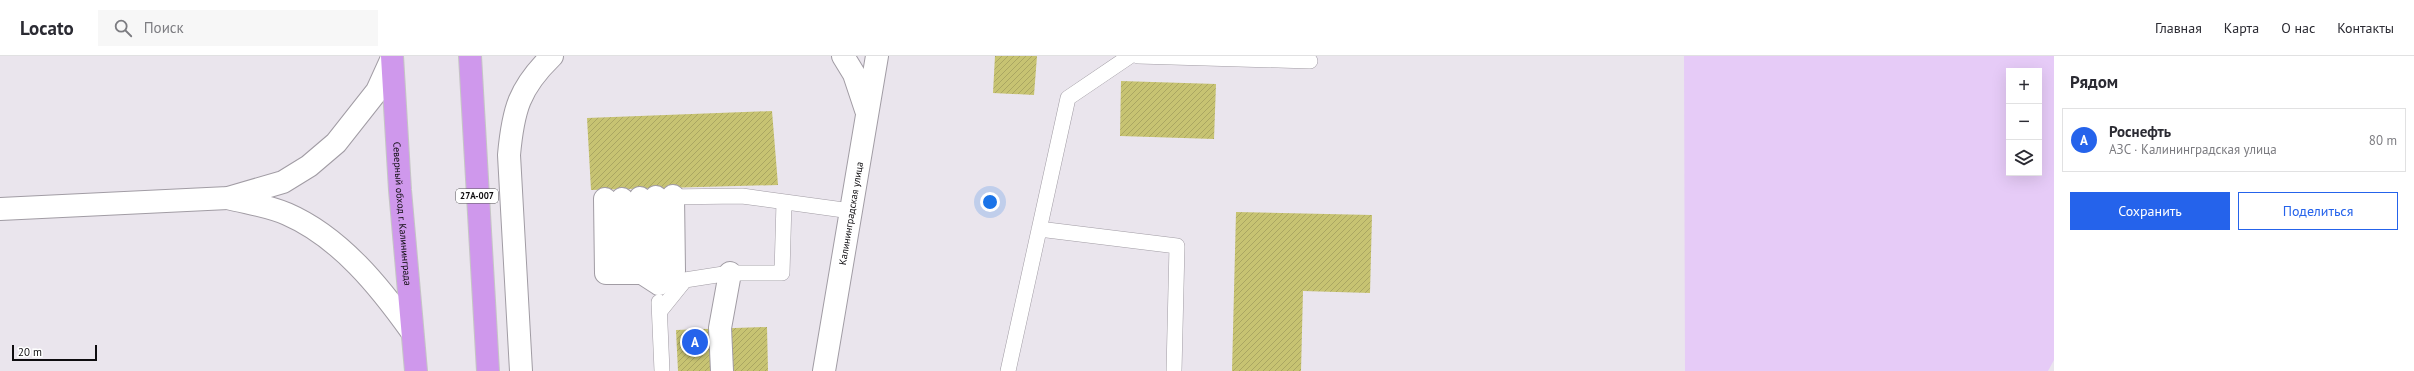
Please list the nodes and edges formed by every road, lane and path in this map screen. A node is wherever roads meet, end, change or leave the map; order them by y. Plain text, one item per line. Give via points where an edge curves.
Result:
1 (470, 56) edge
2 (552, 56) edge
3 (843, 56) edge
4 (877, 56) edge
5 (1130, 56) edge
6 (1138, 56) edge
7 (392, 57) edge
8 (1310, 61) dead end
9 (867, 114) junction
10 (228, 198) junction
11 (639, 198) junction
12 (784, 202) junction
13 (0, 209) edge
14 (851, 211) junction
15 (1039, 229) junction
16 (730, 273) junction
17 (641, 277) junction
18 (660, 311) junction
19 (412, 332) junction
20 (416, 371) edge
21 (488, 371) edge
22 (521, 371) edge
23 (662, 371) edge
24 (722, 371) edge
25 (824, 371) edge
26 (1008, 371) edge
27 (1174, 371) edge

1 - 21 highway, 27А-007
2 - 22 street via 535,72 520,96 512,122 510,155
3 - 9 street via 854,74
4 - 9 street, Калининградская улица
5 - 15 lane via 1068,98
6 - 8 lane
7 - 10 street via 377,91 336,143 309,166 283,182
7 - 19 highway, Северный обход г. Калининграда
9 - 14 street, Калининградская улица
10 - 13 street
10 - 19 street via 287,214 322,233 371,281
11 - 12 lane via 742,196
11 - 17 street
11 - 17 street via 674,271
11 - 17 street via 606,273
12 - 14 lane
12 - 16 lane via 782,273
14 - 25 street, Калининградская улица
15 - 26 lane
15 - 27 lane via 1177,246
16 - 18 lane via 685,280
16 - 24 street via 720,328
17 - 18 lane
18 - 23 lane
19 - 20 highway, Северный обход г. Калининграда

